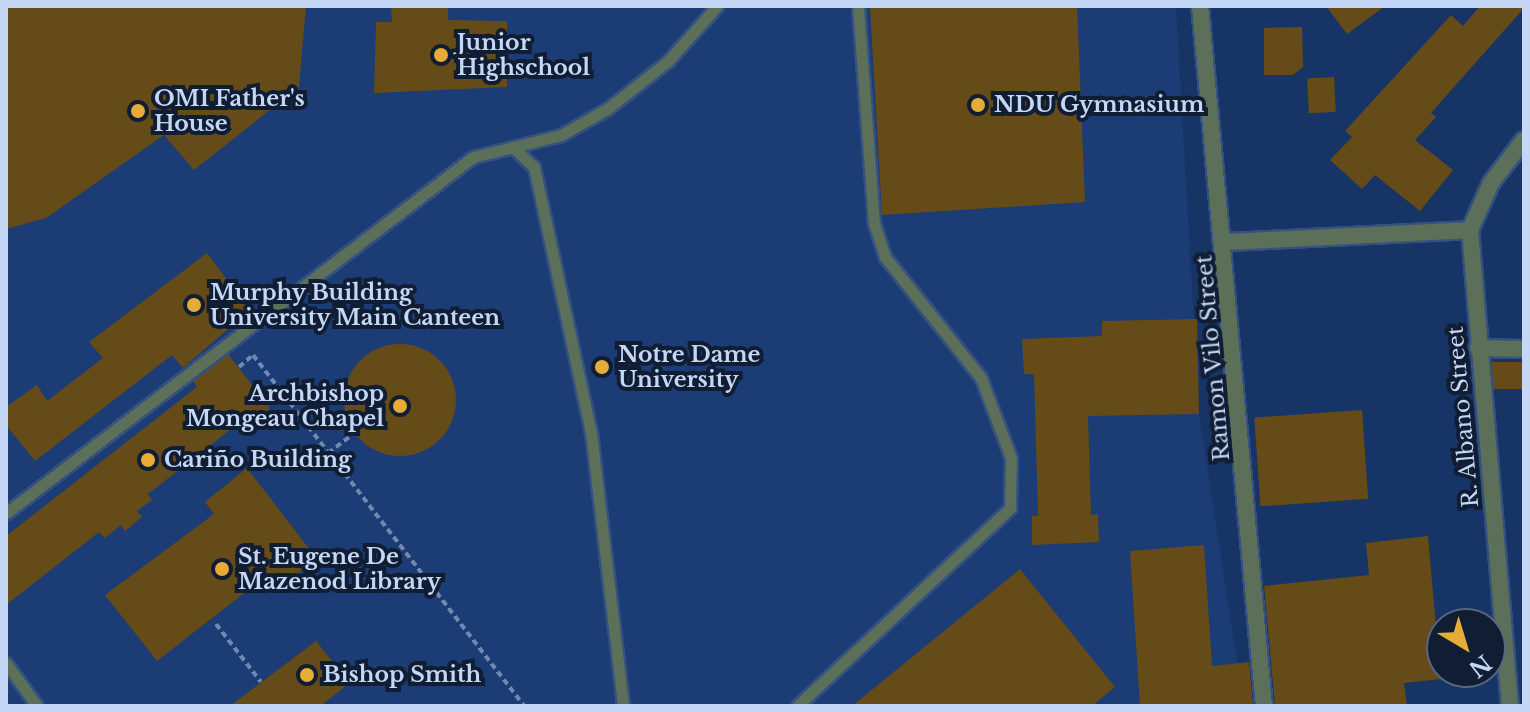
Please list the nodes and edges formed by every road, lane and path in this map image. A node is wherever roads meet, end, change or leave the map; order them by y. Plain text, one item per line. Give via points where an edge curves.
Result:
1 (717, 6) edge
2 (858, 6) edge
3 (1200, 6) edge
4 (1524, 140) edge
5 (513, 147) junction
6 (1470, 230) junction
7 (1225, 242) junction
8 (1478, 348) junction
9 (1524, 349) edge
10 (239, 367) dead end
11 (355, 433) dead end
12 (328, 453) junction
13 (6, 513) edge
14 (216, 624) dead end
15 (6, 663) edge
16 (261, 682) dead end
17 (37, 706) edge
18 (524, 706) edge
19 (623, 706) edge
20 (797, 706) edge
21 (1264, 706) edge
22 (1510, 706) edge

1 - 5 lane via 668,61 607,109 561,135
2 - 20 lane via 874,224 885,257 981,378 1011,458 1010,508
3 - 7 street, Ramon Vilo Street
4 - 6 street, R. Albano Street via 1491,183
5 - 13 lane via 473,157
5 - 19 lane via 534,167 591,432
6 - 7 street
6 - 8 street, R. Albano Street
7 - 21 street, Ramon Vilo Street
8 - 9 street
8 - 22 street, R. Albano Street
10 - 12 path via 253,355
11 - 12 path
12 - 18 path
14 - 16 path
15 - 17 lane

